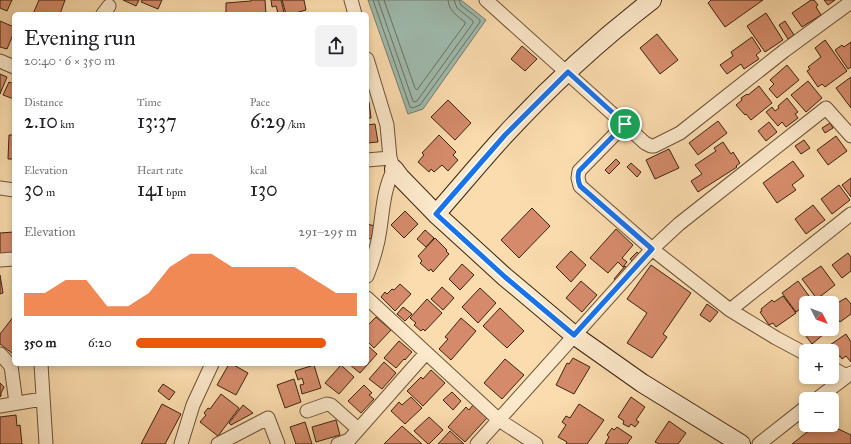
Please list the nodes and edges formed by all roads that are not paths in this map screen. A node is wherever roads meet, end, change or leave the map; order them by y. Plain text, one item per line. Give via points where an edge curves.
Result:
1 (352, 0) edge
2 (486, 0) edge
3 (652, 0) edge
4 (851, 2) edge
5 (355, 12) edge
6 (0, 61) edge
7 (12, 66) edge
8 (568, 72) junction
9 (369, 74) edge
10 (371, 88) edge
11 (625, 124) junction
12 (851, 136) edge
13 (369, 160) edge
14 (392, 164) junction
15 (0, 188) edge
16 (12, 190) edge
17 (436, 214) junction
18 (851, 214) edge
19 (652, 249) junction
20 (12, 259) edge
21 (0, 260) edge
22 (369, 270) edge
23 (369, 300) edge
24 (730, 310) junction
25 (574, 335) junction
26 (799, 350) edge
27 (426, 353) junction
28 (0, 354) edge
29 (41, 366) edge
30 (211, 366) edge
31 (839, 370) edge
32 (849, 374) edge
33 (826, 392) edge
34 (42, 399) junction
35 (16, 403) junction
36 (0, 406) edge
37 (307, 410) dead end
38 (799, 413) edge
39 (499, 420) junction
40 (358, 429) junction
41 (46, 444) edge
42 (181, 444) edge
43 (218, 444) edge
44 (278, 444) edge
45 (338, 444) edge
46 (477, 444) edge
47 (536, 444) edge
48 (741, 444) edge
49 (759, 444) edge

1 - 5 street
2 - 8 street
3 - 8 street
4 - 11 street via 680,133 651,146
6 - 7 street
8 - 11 street
8 - 17 street via 505,135
9 - 10 street
10 - 14 street via 387,125
11 - 19 street via 579,171 578,182
12 - 19 street via 826,108 679,224
13 - 14 street
14 - 17 street via 400,177
14 - 22 street via 383,199 380,229
15 - 16 street
17 - 25 street
18 - 24 street
19 - 24 street
19 - 25 street
20 - 21 street
23 - 27 street
24 - 26 street
25 - 39 street
25 - 48 street via 642,383
27 - 39 street
27 - 40 street
28 - 35 street via 11,366
29 - 34 street
30 - 42 street
31 - 32 street
32 - 33 street
34 - 35 street
34 - 41 street
35 - 36 street
37 - 40 street via 331,405
38 - 49 street
39 - 46 street
39 - 47 street
40 - 45 street via 348,440
43 - 44 street via 268,418

